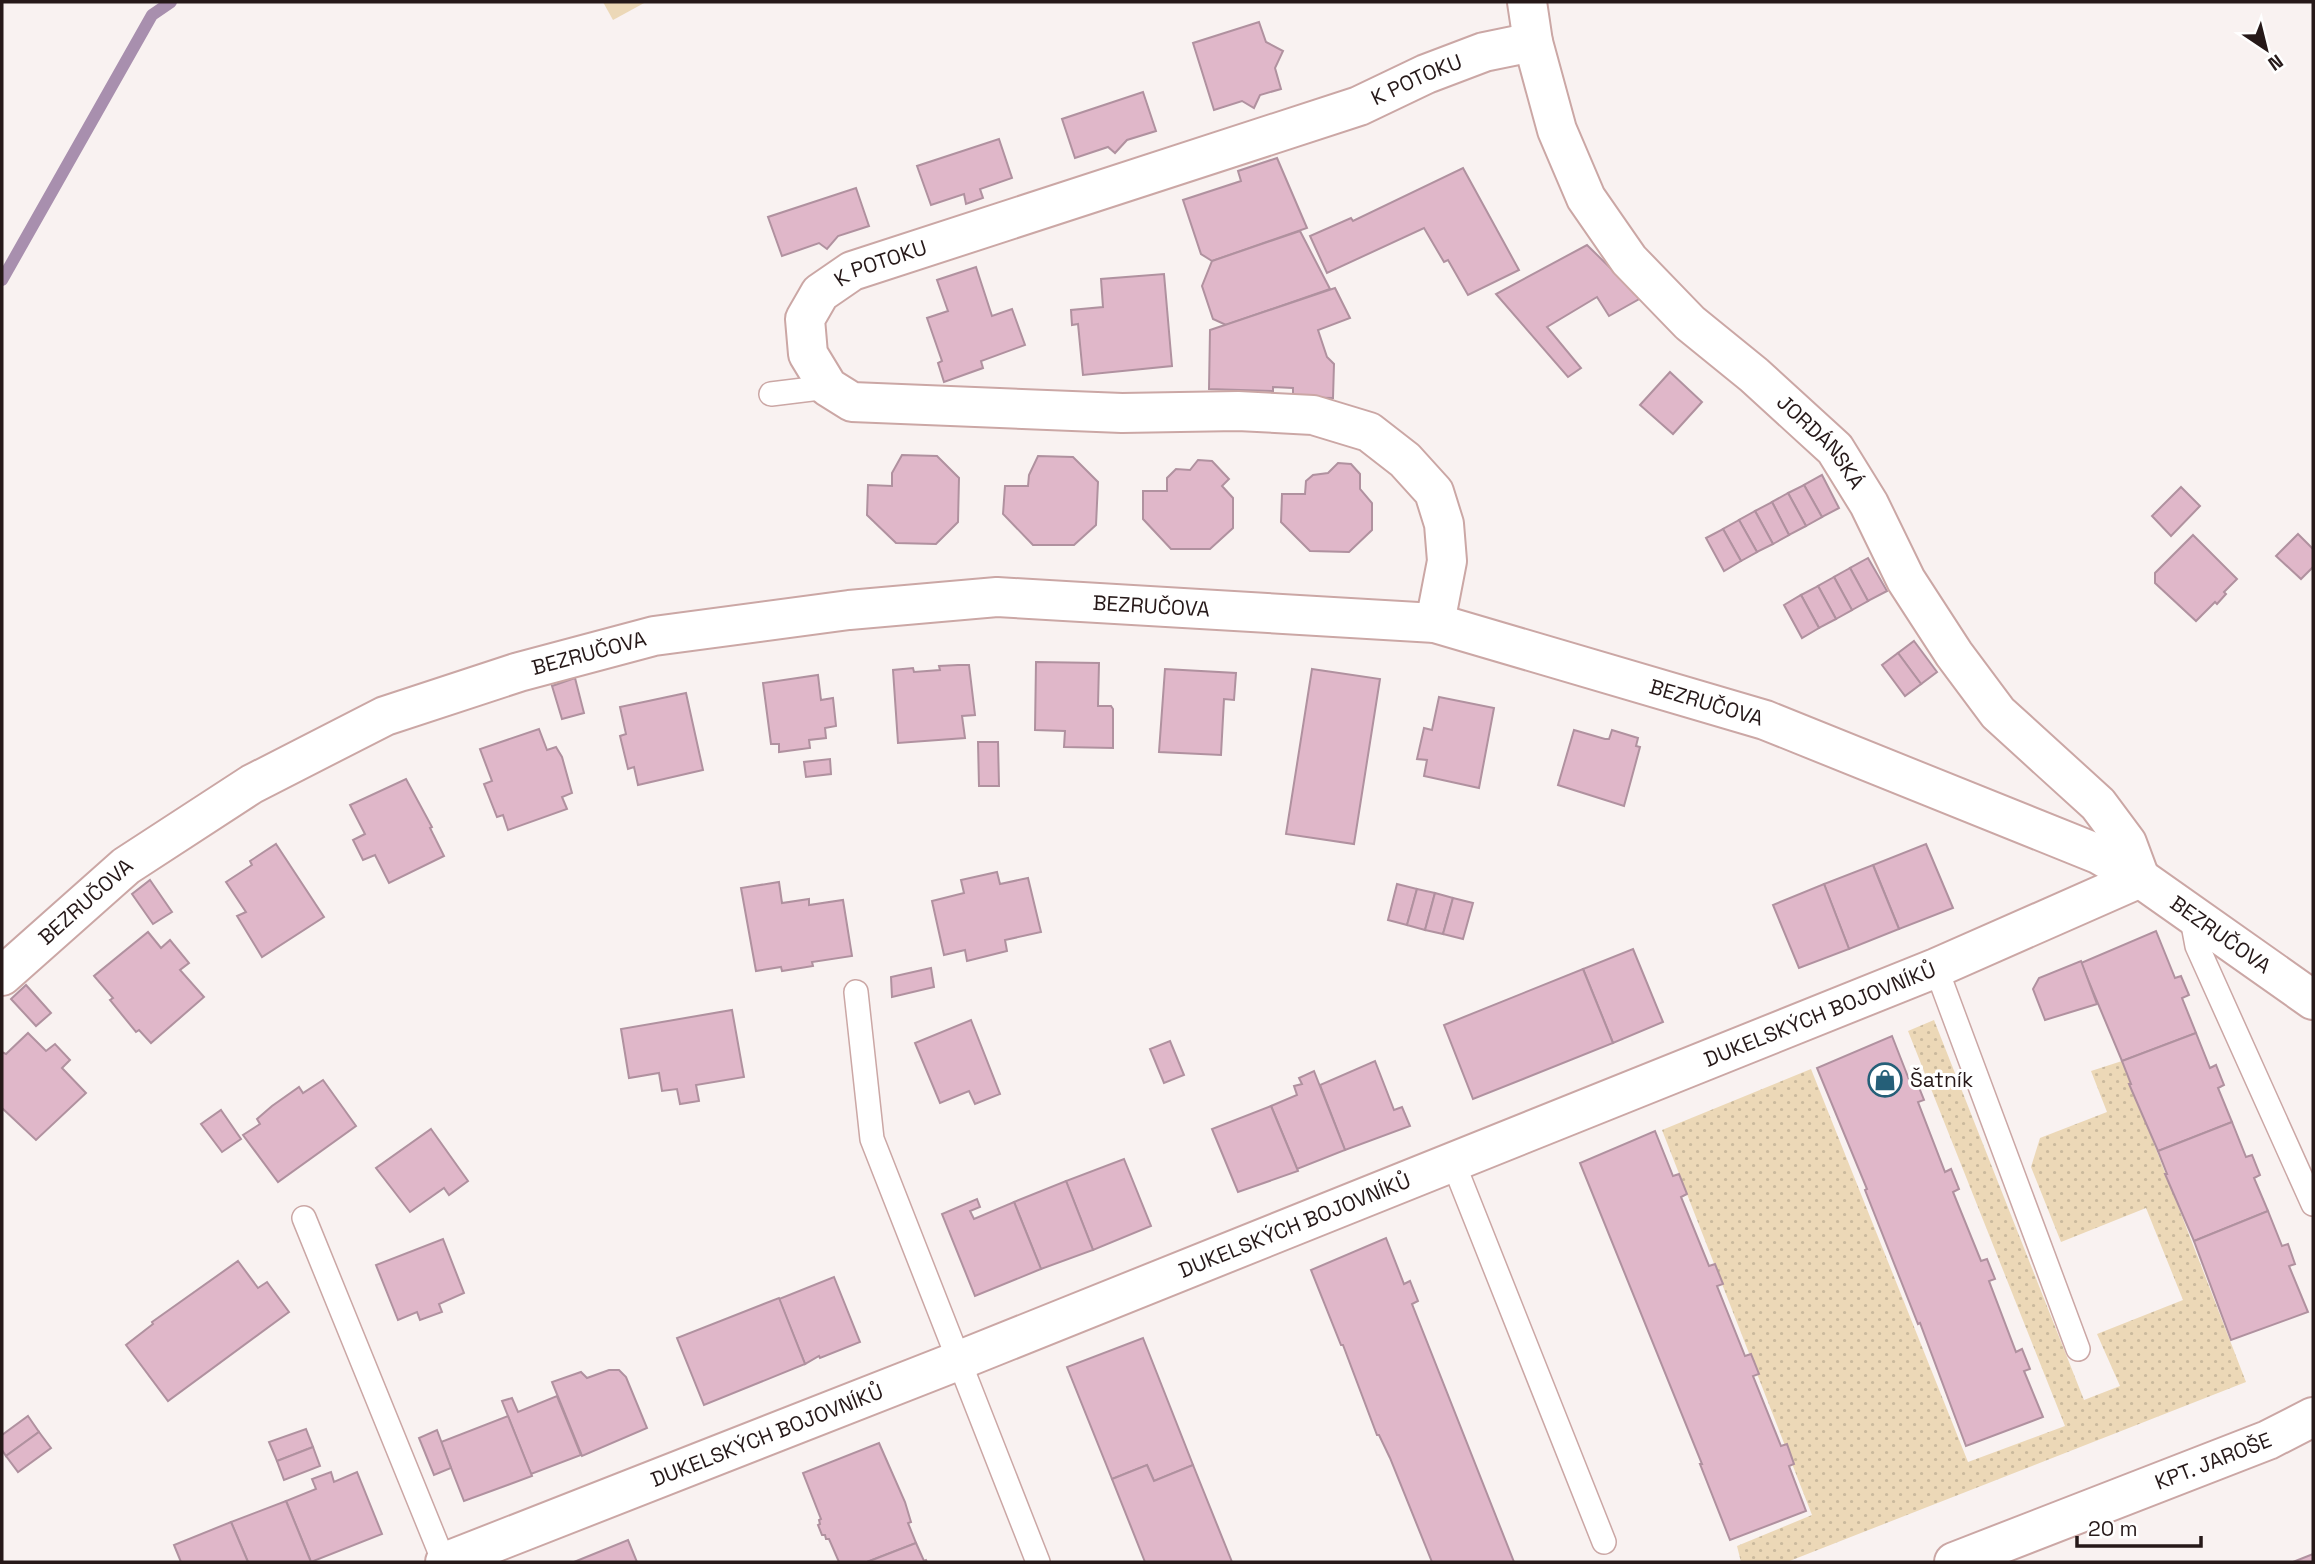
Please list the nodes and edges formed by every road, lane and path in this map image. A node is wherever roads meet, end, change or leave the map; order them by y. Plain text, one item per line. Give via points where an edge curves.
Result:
1 (1527, 2) edge
2 (1533, 42) junction
3 (828, 387) junction
4 (771, 394) dead end
5 (1435, 623) junction
6 (2140, 878) junction
7 (2191, 914) junction
8 (1936, 968) junction
9 (2, 976) edge
10 (856, 992) dead end
11 (2313, 1000) edge
12 (1453, 1162) junction
13 (2313, 1204) edge
14 (304, 1218) dead end
15 (2078, 1349) dead end
16 (960, 1360) junction
17 (2313, 1417) edge
18 (1604, 1542) dead end
19 (444, 1562) edge
20 (1038, 1562) edge
21 (1954, 1562) edge

1 - 2 street, JORDÁNSKÁ
2 - 3 street, K POTOKU via 1484,52 1437,69 1359,107 852,271 820,293 804,319 808,354
2 - 6 street, JORDÁNSKÁ via 1557,130 1586,198 1629,260 1690,323 1835,449 1869,504 1906,580 1954,654 1998,713 2098,804 2127,843
3 - 4 lane
3 - 5 street via 852,402 1313,415 1369,432 1405,460 1434,492 1444,524 1447,561
5 - 6 street, BEZRUČOVA via 1765,720 2098,854
5 - 9 street, BEZRUČOVA via 997,597 849,610 654,636 519,672 385,716 264,778 126,866
6 - 7 street, BEZRUČOVA
6 - 8 street, DUKELSKÝCH BOJOVNÍKŮ
7 - 11 street, BEZRUČOVA
7 - 13 lane via 2197,946
8 - 12 street, DUKELSKÝCH BOJOVNÍKŮ
8 - 15 lane
10 - 16 lane via 872,1139
12 - 16 street, DUKELSKÝCH BOJOVNÍKŮ
12 - 18 lane
14 - 19 lane
16 - 19 street, DUKELSKÝCH BOJOVNÍKŮ
16 - 20 lane
17 - 21 street, KPT. JAROŠE via 2268,1440

